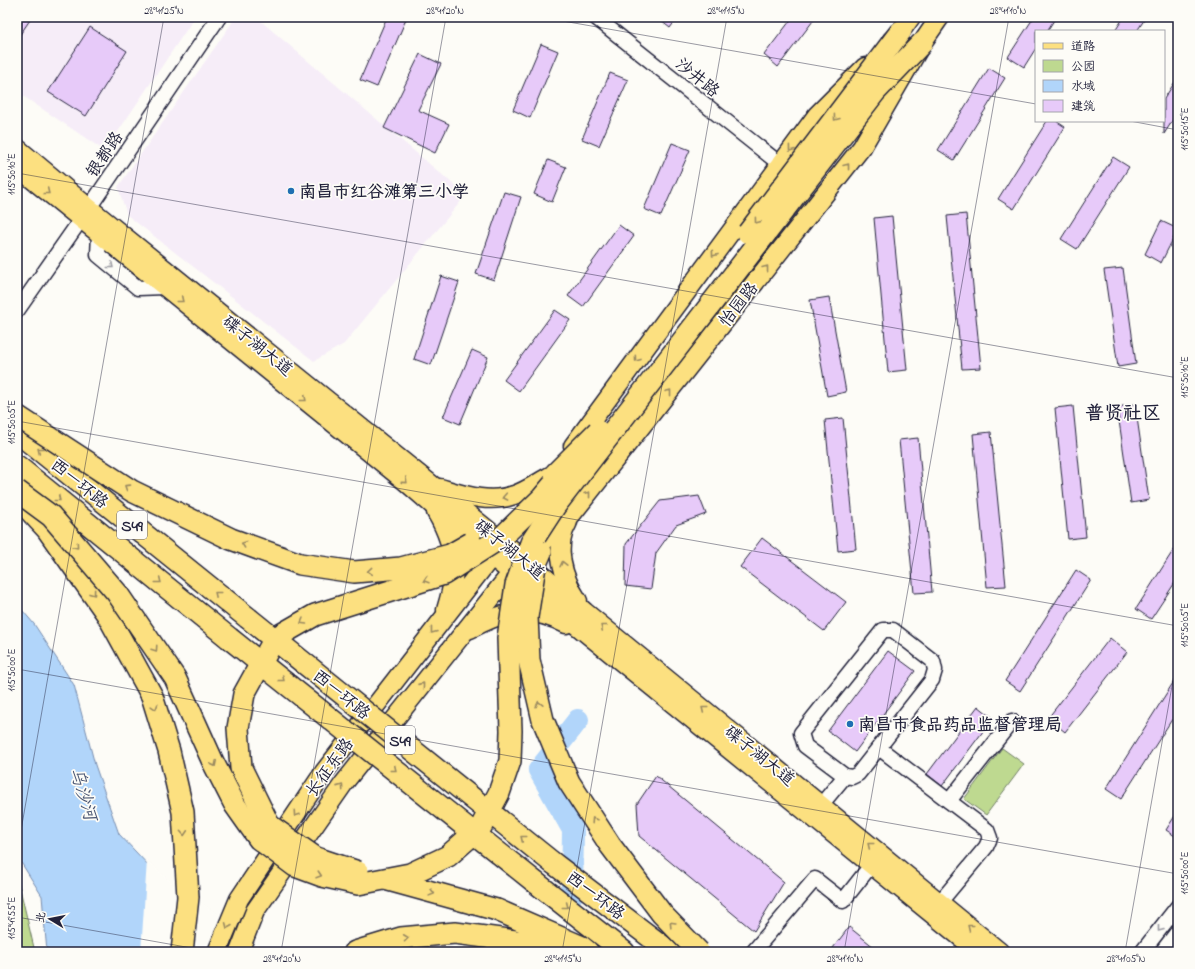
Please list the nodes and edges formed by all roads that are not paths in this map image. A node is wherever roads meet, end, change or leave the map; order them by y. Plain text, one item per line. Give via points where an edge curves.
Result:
1 (219, 17) edge
2 (595, 17) edge
3 (940, 17) edge
4 (906, 24) edge
5 (922, 42) junction
6 (17, 148) edge
7 (780, 164) junction
8 (17, 167) edge
9 (85, 214) junction
10 (17, 311) edge
11 (17, 416) edge
12 (17, 432) edge
13 (599, 440) junction
14 (17, 466) edge
15 (552, 475) junction
16 (17, 492) edge
17 (431, 494) junction
18 (17, 497) edge
19 (572, 514) junction
20 (503, 542) junction
21 (491, 556) junction
22 (525, 560) junction
23 (512, 572) junction
24 (585, 612) junction
25 (445, 616) junction
26 (465, 631) junction
27 (589, 635) junction
28 (1012, 721) dead end
29 (879, 748) junction
30 (844, 776) junction
31 (949, 801) junction
32 (821, 805) junction
33 (872, 864) junction
34 (940, 902) junction
35 (1178, 906) edge
36 (1178, 931) edge
37 (182, 952) edge
38 (217, 952) edge
39 (239, 952) edge
40 (355, 952) edge
41 (551, 952) edge
42 (588, 952) edge
43 (624, 952) edge
44 (670, 952) edge
45 (699, 952) edge
46 (753, 952) edge
47 (979, 952) edge
48 (1000, 952) edge
49 (1142, 952) edge
50 (1162, 952) edge

1 - 9 street, 银都路
2 - 7 street, 沙井路
3 - 5 main road, 怡园路
4 -> 7 main road via 817,115
4 -> 13 highway, bridge
5 - 13 highway, bridge via 875,92
19 -> 5 main road, 怡园路 via 862,147
6 - 9 main road, 碟子湖大道
7 -> 15 main road
8 -> 9 main road, 碟子湖大道
9 - 10 street, 银都路
9 - 17 main road, 碟子湖大道
9 -> 17 main road, 碟子湖大道 via 99,234 399,476
13 -> 11 highway, bridge via 496,530 450,554 401,568 354,572 300,564 231,539 132,491
44 -> 12 highway, 西一环路 / S49, bridge via 547,858
16 -> 13 highway, bridge via 51,516 117,593 175,678 212,762 235,805 259,839 295,866 322,876 358,884 410,874 448,856 481,827 499,793 510,762 508,638 516,585 531,543
13 -> 42 highway, bridge via 502,537 444,574 315,615 275,638 244,694 238,728 241,768 269,824 316,858 496,910 582,947
45 -> 13 highway, bridge via 662,914 610,845 569,782 543,720 529,660 527,617 535,566 557,515
14 -> 43 highway, 西一环路 / S49, bridge
15 -> 17 main road via 514,495 493,499
15 - 20 main road
17 - 20 main road, 碟子湖大道
17 - 21 main road, 碟子湖大道
17 - 25 main road via 454,560 454,580
18 -> 37 highway via 47,529 107,614 152,696 169,751 183,812 188,897
19 - 22 main road, 怡园路
24 -> 19 main road via 569,587 561,560 560,541
20 - 21 main road
20 - 22 main road, 碟子湖大道
21 - 23 main road, 碟子湖大道
21 - 25 main road, 长征东路
22 - 23 main road, 怡园路
22 - 24 main road, 碟子湖大道
23 - 26 main road, 长征东路
23 - 27 main road, 碟子湖大道
32 -> 24 main road, 碟子湖大道
25 -> 38 main road, 长征东路 via 324,772 239,899
26 - 27 main road via 515,611 543,614
39 -> 26 main road, 长征东路 via 255,911 344,783
27 - 33 main road, 碟子湖大道
28 - 31 street
29 - 30 street via 858,774
29 - 30 street via 932,680 935,670 933,661 893,630 883,630 801,733 804,746
29 - 31 street
30 - 32 street
31 - 34 street via 987,830 990,838 986,847
34 -> 32 main road, 碟子湖大道
33 - 46 street via 843,901 815,879
33 - 47 main road, 碟子湖大道
48 -> 34 main road, 碟子湖大道
35 -> 49 street
36 - 50 street
40 -> 41 highway via 401,938 455,933 531,943

